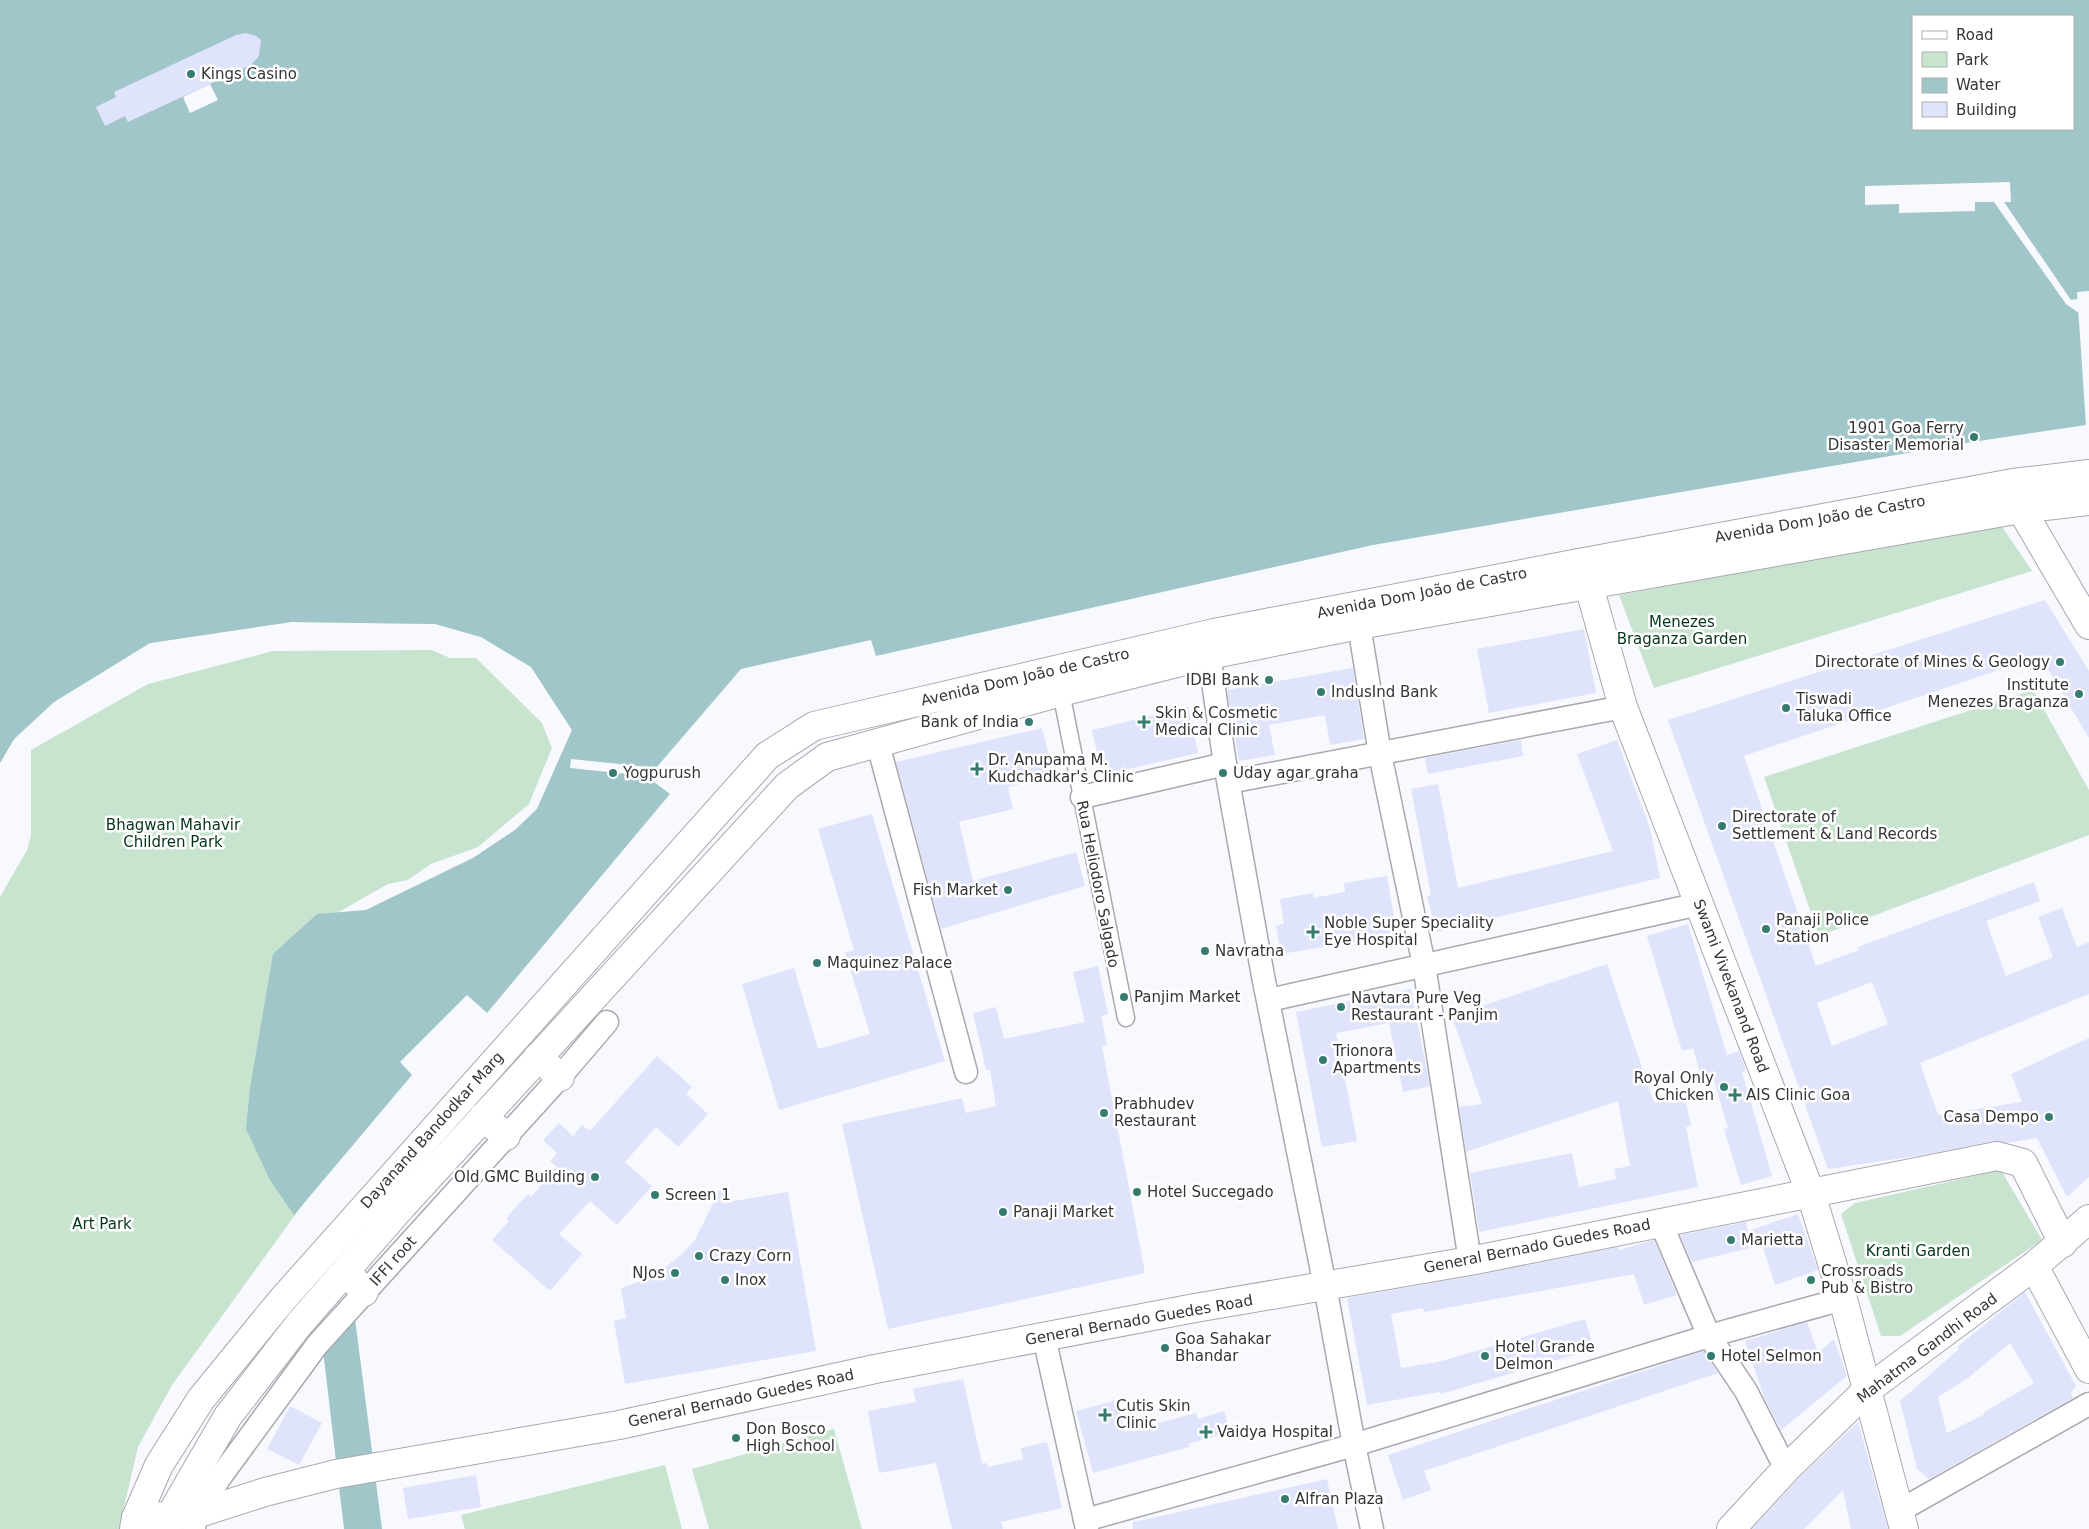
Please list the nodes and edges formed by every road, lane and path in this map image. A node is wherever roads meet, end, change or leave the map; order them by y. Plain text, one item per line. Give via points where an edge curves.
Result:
1 (2089, 474) edge
2 (2013, 483) junction
3 (2089, 501) edge
4 (2021, 509) junction
5 (1584, 574) junction
6 (2089, 624) edge
7 (1359, 625) junction
8 (1209, 655) junction
9 (1061, 692) junction
10 (1623, 707) junction
11 (878, 744) junction
12 (1380, 754) junction
13 (767, 756) joint
14 (1227, 773) junction
15 (1082, 797) junction
16 (1699, 904) junction
17 (1424, 965) junction
18 (1269, 1000) junction
19 (1126, 1018) dead end
20 (607, 1022) dead end
21 (538, 1057) junction
22 (966, 1072) dead end
23 (560, 1077) junction
24 (483, 1117) junction
25 (506, 1136) junction
26 (1810, 1194) junction
27 (2089, 1219) edge
28 (1660, 1221) junction
29 (2063, 1242) junction
30 (1470, 1261) junction
31 (2034, 1266) junction
32 (339, 1278) junction
33 (1325, 1286) junction
34 (364, 1292) junction
35 (1843, 1299) junction
36 (1709, 1336) junction
37 (1044, 1337) junction
38 (2089, 1368) edge
39 (1867, 1390) junction
40 (2089, 1404) edge
41 (1354, 1445) junction
42 (1786, 1469) junction
43 (1902, 1520) edge
44 (182, 1522) edge
45 (135, 1524) edge
46 (1086, 1524) edge
47 (1372, 1529) edge
48 (1731, 1529) edge

1 - 2 main road, Avenida Dom João de Castro
2 - 4 main road
2 - 5 main road, Avenida Dom João de Castro
3 - 4 main road, Avenida Dom João de Castro
4 - 5 main road, Avenida Dom João de Castro
4 - 6 main road
5 - 7 main road, Avenida Dom João de Castro
5 - 10 main road, Swami Vivekanand Road
5 - 13 main road, Avenida Dom João de Castro via 1214,633 814,726
7 - 8 main road, Avenida Dom João de Castro
7 - 12 street
8 - 9 main road, Avenida Dom João de Castro
8 - 14 street
9 - 11 main road, Avenida Dom João de Castro
9 - 15 street, Rua Heliodoro Salgado
10 - 12 street
10 - 16 main road, Swami Vivekanand Road
11 - 21 main road, Avenida Dom João de Castro via 827,757 787,786
11 - 22 street
12 - 14 street
12 - 17 street
13 - 45 main road, Dayanand Bandodkar Marg via 282,1300 201,1399 159,1464
14 - 15 street
14 - 18 street
15 - 19 street, Rua Heliodoro Salgado
16 - 17 street
16 - 26 main road, Swami Vivekanand Road
17 - 18 street
17 - 30 street
18 - 33 street
20 - 23 street, IFFI root
21 - 23 main road
21 - 24 main road, Avenida Dom João de Castro
23 - 25 street, IFFI root
24 - 25 main road
24 - 32 main road, Avenida Dom João de Castro
25 - 34 street, IFFI root
26 - 28 main road, General Bernado Guedes Road
26 - 29 main road, General Bernado Guedes Road via 1997,1156 2023,1163
26 - 35 main road, Swami Vivekanand Road
27 - 29 main road, Mahatma Gandhi Road
28 - 30 main road, General Bernado Guedes Road
28 - 36 street
29 - 31 main road, Mahatma Gandhi Road
30 - 33 main road, General Bernado Guedes Road
31 - 38 main road
31 - 39 main road, Mahatma Gandhi Road
32 - 34 main road
32 - 44 main road, Avenida Dom João de Castro via 228,1416
33 - 37 main road, General Bernado Guedes Road
33 - 41 street
34 - 44 street, IFFI root via 317,1345
35 - 36 street
35 - 39 main road, Swami Vivekanand Road
36 - 41 street
36 - 42 street via 1746,1391
37 - 44 main road, General Bernado Guedes Road via 875,1369 619,1425 336,1474 265,1492
37 - 46 street
39 - 42 main road, Mahatma Gandhi Road
39 - 43 main road, Swami Vivekanand Road
40 - 43 street
41 - 46 street
41 - 47 street
42 - 48 main road, Mahatma Gandhi Road
44 - 45 main road, General Bernado Guedes Road

